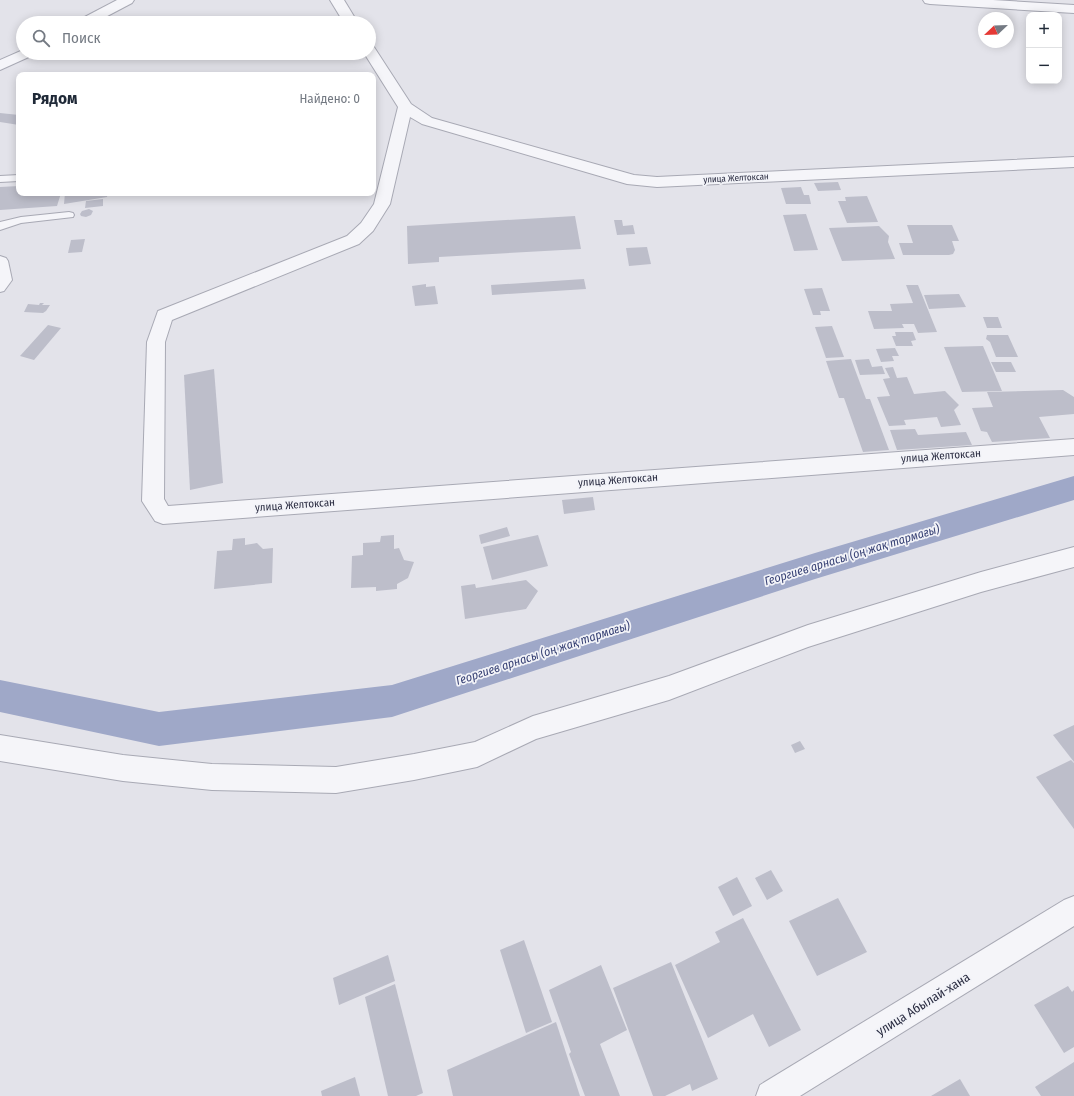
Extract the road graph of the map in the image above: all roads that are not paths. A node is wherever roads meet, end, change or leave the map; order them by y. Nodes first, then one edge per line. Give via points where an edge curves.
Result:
1 (128, 0) edge
2 (337, 0) edge
3 (930, 0) edge
4 (1074, 9) edge
5 (97, 16) edge
6 (347, 16) edge
7 (16, 58) edge
8 (375, 60) edge
9 (0, 66) edge
10 (405, 107) junction
11 (1074, 162) edge
12 (16, 178) edge
13 (0, 179) edge
14 (69, 215) dead end
15 (0, 226) edge
16 (0, 260) edge
17 (0, 288) edge
18 (1074, 448) edge
19 (1074, 557) edge
20 (0, 748) edge
21 (1074, 910) edge
22 (771, 1096) edge

1 - 5 street
2 - 6 street
3 - 4 street
7 - 9 street
8 - 10 street, улица Желтоксан
10 - 11 street, улица Желтоксан via 427,121 639,180 665,181
10 - 18 street, улица Желтоксан via 382,204 367,227 353,240 164,316 156,342 153,501 163,515
12 - 13 lane
14 - 15 lane via 21,220
16 - 17 lane via 6,280
19 - 20 street via 981,582 808,636 669,688 532,728 477,754 414,767 336,780 212,777 123,768
21 - 22 street, улица Абылай-хана

